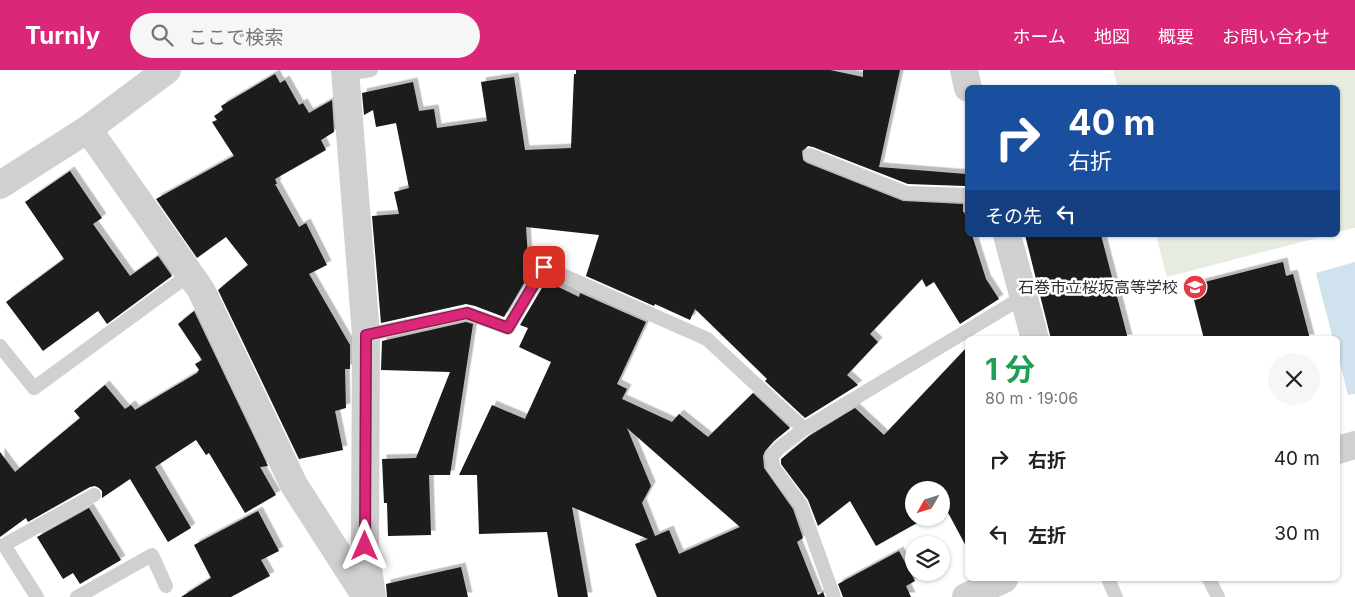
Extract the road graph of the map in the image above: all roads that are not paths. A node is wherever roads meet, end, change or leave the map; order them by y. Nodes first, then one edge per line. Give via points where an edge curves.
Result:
1 (964, 70) edge
2 (354, 71) edge
3 (154, 74) edge
4 (967, 85) edge
5 (88, 129) junction
6 (810, 155) dead end
7 (0, 185) edge
8 (965, 195) edge
9 (1008, 237) edge
10 (190, 274) junction
11 (1023, 297) junction
12 (366, 335) junction
13 (1034, 336) edge
14 (0, 346) edge
15 (804, 429) junction
16 (1355, 445) edge
17 (1340, 449) edge
18 (94, 495) dead end
19 (1000, 581) edge
20 (1109, 581) edge
21 (1210, 581) edge
22 (166, 586) dead end
23 (37, 597) edge
24 (77, 597) edge
25 (366, 597) edge
26 (372, 597) edge
27 (834, 597) edge
28 (966, 597) edge
29 (1116, 597) edge
30 (1218, 597) edge

1 - 4 street
2 - 12 street
3 - 5 street
5 - 7 street
5 - 10 street
6 - 8 lane via 906,193
9 - 11 street
10 - 14 lane via 34,388
10 - 25 street via 201,290 294,485
11 - 13 street
11 - 15 lane
12 - 15 lane via 467,313 508,328 544,267 707,338
12 - 26 street via 365,546
15 - 27 lane via 772,456 773,467 801,505
16 - 17 street
18 - 23 lane via 4,546
19 - 28 street
20 - 29 lane
21 - 30 lane
22 - 24 lane via 152,556

